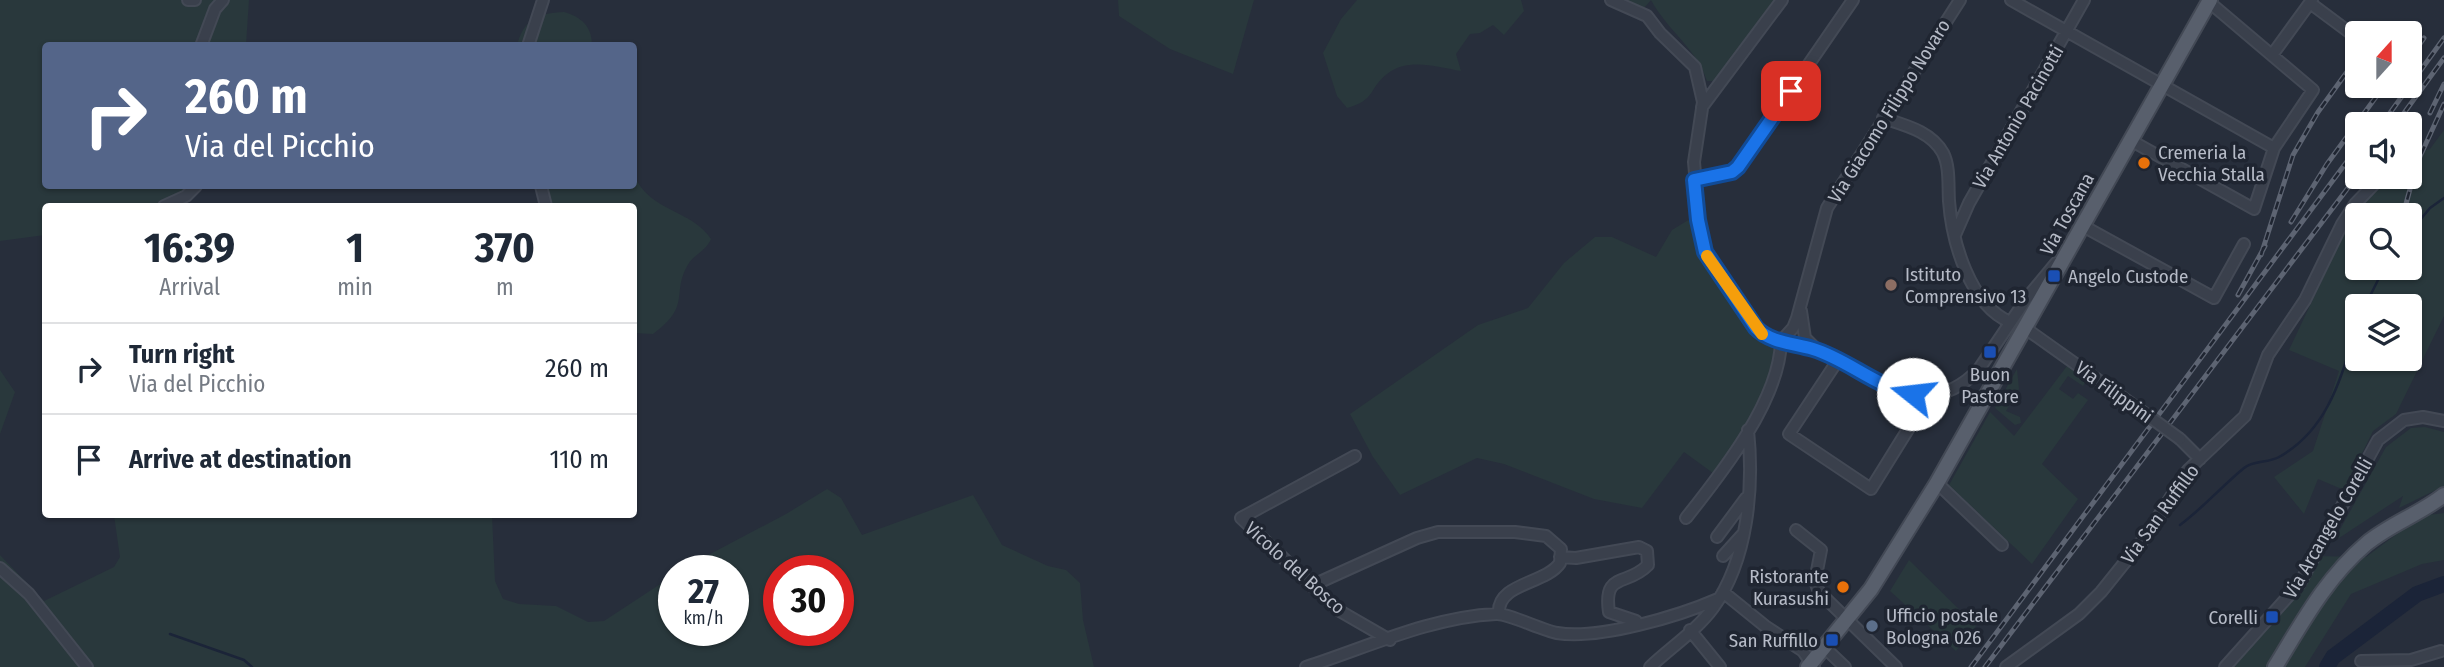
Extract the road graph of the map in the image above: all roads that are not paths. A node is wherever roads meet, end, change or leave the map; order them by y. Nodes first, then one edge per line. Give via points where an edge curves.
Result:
1 (188, 0) edge
2 (195, 0) edge
3 (223, 0) edge
4 (543, 0) edge
5 (1611, 0) edge
6 (1782, 0) edge
7 (1853, 0) edge
8 (1960, 0) edge
9 (2011, 0) edge
10 (2084, 0) edge
11 (2209, 1) edge
12 (2311, 1) edge
13 (2345, 29) edge
14 (2068, 30) junction
15 (203, 42) edge
16 (529, 42) edge
17 (2272, 55) junction
18 (2163, 84) junction
19 (1702, 107) junction
20 (1883, 118) junction
21 (2130, 140) junction
22 (2274, 148) junction
23 (1694, 180) junction
24 (193, 189) edge
25 (2370, 189) edge
26 (171, 203) edge
27 (2082, 226) junction
28 (1955, 235) junction
29 (2244, 244) dead end
30 (2034, 299) junction
31 (1801, 305) junction
32 (2010, 322) junction
33 (2025, 328) junction
34 (1781, 341) junction
35 (1817, 350) junction
36 (1838, 360) junction
37 (1930, 394) junction
38 (2444, 421) edge
39 (1748, 430) junction
40 (1355, 456) dead end
41 (2200, 459) junction
42 (1937, 483) junction
43 (1747, 496) junction
44 (2441, 499) edge
45 (1686, 518) dead end
46 (1796, 530) dead end
47 (1744, 533) junction
48 (1717, 537) dead end
49 (2002, 545) dead end
50 (1723, 556) dead end
51 (1560, 557) junction
52 (0, 568) edge
53 (1311, 586) junction
54 (1720, 595) junction
55 (1499, 613) junction
56 (1847, 622) junction
57 (1637, 624) junction
58 (1690, 630) junction
59 (1390, 640) junction
60 (1825, 648) junction
61 (2443, 651) edge
62 (1660, 657) junction
63 (2361, 661) dead end
64 (1811, 665) edge
65 (87, 667) edge
66 (1306, 667) edge
67 (1650, 667) edge
68 (1668, 667) edge
69 (1720, 667) edge
70 (1845, 667) edge
71 (1896, 667) edge
72 (2006, 667) edge
73 (2225, 667) edge
74 (2275, 667) edge
75 (2422, 667) edge

1 - 2 street
3 - 15 street
4 - 16 street
5 - 19 street via 1647,16 1695,67
6 - 19 street
7 - 23 street via 1738,167
8 - 20 street, Via Giacomo Filippo Novaro
9 - 14 street
10 - 14 street, Via Antonio Pacinotti
11 - 17 street
11 - 18 main road, Via Toscana
12 - 13 street
12 - 17 street
14 - 18 street
14 - 28 street, Via Antonio Pacinotti
17 - 22 street via 2313,90
18 - 21 main road, Via Toscana
18 - 22 street
19 - 23 street
20 - 28 street via 1925,135 1942,153
20 - 31 street, Via Giacomo Filippo Novaro via 1827,208
21 - 22 street via 2254,209
21 - 27 main road, Via Toscana
23 - 34 street via 1705,252 1756,328
24 - 26 street
25 - 41 street, Via San Ruffillo via 2342,224 2305,300 2268,355 2245,415
27 - 29 street via 2214,298
27 - 30 main road, Via Toscana
28 - 32 street via 1986,307
30 - 32 street
30 - 33 main road, Via Toscana
31 - 34 street, Via Giacomo Filippo Novaro via 1793,328
31 - 35 street, Via Giacomo Filippo Novaro via 1802,329
32 - 37 street via 1969,379
33 - 41 street, Via Filippini, bridge via 2180,439
33 - 42 main road, Via Toscana
34 - 35 street
34 - 39 street via 1776,374
35 - 36 street
36 - 37 street via 1887,387
36 - 37 street via 1789,434 1871,489
38 - 73 street, Via Arcangelo Corelli via 2404,420 2378,440 2300,583
39 - 43 street
39 - 45 street via 1730,463
40 - 53 street, Vicolo del Bosco via 1241,518
41 - 72 street, Via San Ruffillo via 2101,592 2079,614
42 - 49 street
42 - 56 main road, Via Toscana
43 - 47 street
43 - 48 street
44 - 74 main road via 2396,522 2341,569 2316,599
46 - 56 street via 1819,547 1822,557 1815,585
47 - 50 street
47 - 54 street
51 - 53 street via 1561,549 1546,536 1446,531 1417,538
51 - 55 street via 1546,576 1504,596
51 - 57 street via 1639,547 1647,551 1648,565 1643,570 1607,590 1609,612
52 - 65 street via 29,594
53 - 59 street, Vicolo del Bosco via 1338,610
54 - 57 street via 1671,618
54 - 58 street
54 - 64 street via 1803,651
55 - 57 street via 1558,633 1583,634
55 - 59 street via 1434,622
56 - 60 main road, Via Toscana
56 - 71 street
58 - 62 street
58 - 69 street
59 - 66 street
60 - 64 main road, Via Toscana
60 - 70 street
61 - 63 street via 2411,660
61 - 75 street
62 - 67 street
62 - 68 street

